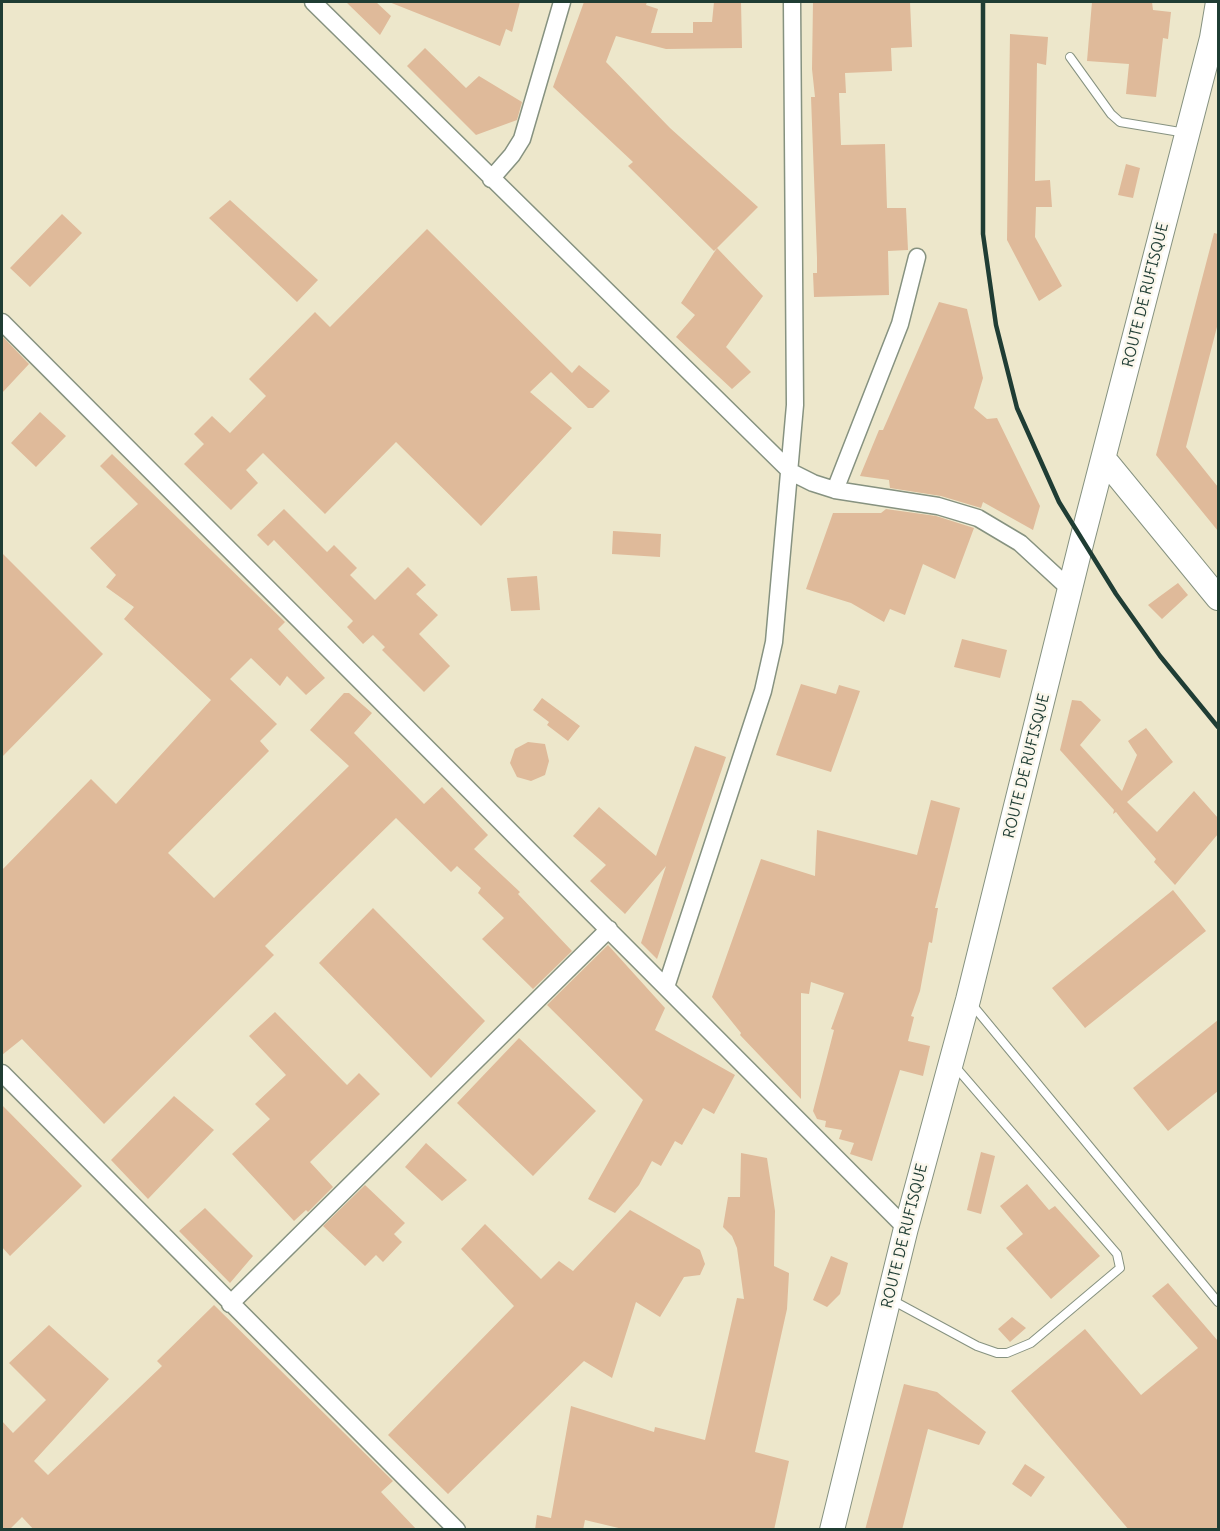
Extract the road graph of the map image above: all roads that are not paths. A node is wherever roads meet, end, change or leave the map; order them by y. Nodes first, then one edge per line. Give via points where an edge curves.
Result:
1 (313, 2) edge
2 (562, 2) edge
3 (792, 2) edge
4 (1218, 2) edge
5 (1070, 57) dead end
6 (1187, 133) junction
7 (491, 179) junction
8 (917, 257) dead end
9 (2, 322) edge
10 (1104, 459) junction
11 (791, 472) junction
12 (835, 490) junction
13 (1071, 590) junction
14 (1218, 598) edge
15 (609, 928) junction
16 (666, 987) junction
17 (968, 1000) junction
18 (951, 1062) junction
19 (2, 1073) edge
20 (906, 1228) junction
21 (889, 1298) junction
22 (1218, 1302) edge
23 (230, 1304) junction
24 (457, 1530) edge
25 (831, 1530) edge

1 - 7 street
2 - 7 street via 522,139
3 - 11 street via 795,405
4 - 6 main road, ROUTE DE RUFISQUE
5 - 6 lane via 1120,122
6 - 10 main road, ROUTE DE RUFISQUE
7 - 11 street
8 - 12 street via 900,324
9 - 15 street
10 - 13 main road, ROUTE DE RUFISQUE
10 - 14 main road
11 - 12 street
11 - 16 street via 774,642 763,690
12 - 13 street via 938,506 978,518 1020,543
13 - 17 main road, ROUTE DE RUFISQUE
15 - 16 street
15 - 23 street
16 - 20 street
17 - 18 main road, ROUTE DE RUFISQUE
17 - 22 lane
18 - 20 main road, ROUTE DE RUFISQUE
18 - 21 lane via 1117,1254 1120,1268 1031,1344 1007,1353 977,1346
19 - 23 street
20 - 21 main road, ROUTE DE RUFISQUE
21 - 25 main road, ROUTE DE RUFISQUE
23 - 24 street

